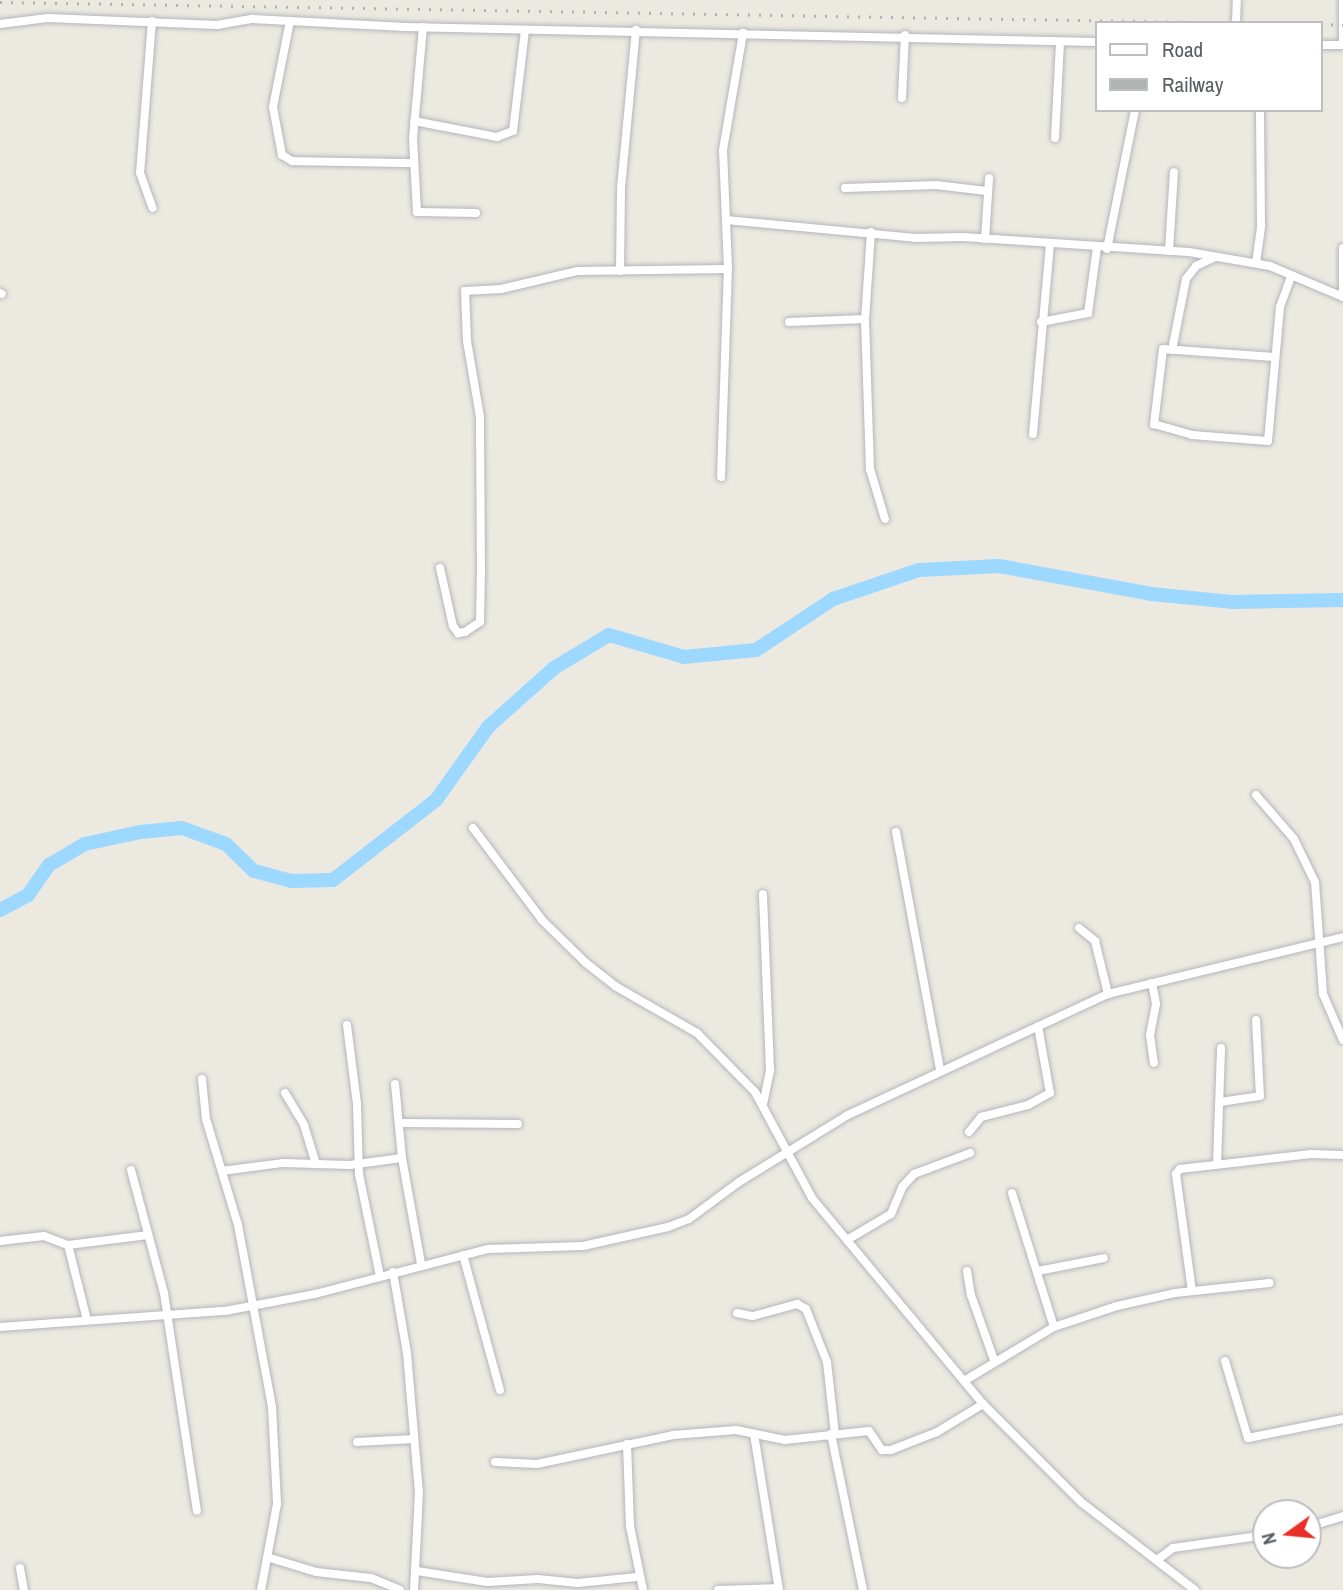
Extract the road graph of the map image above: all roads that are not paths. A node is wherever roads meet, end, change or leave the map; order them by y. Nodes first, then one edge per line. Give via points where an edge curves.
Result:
1 (1237, 0) edge
2 (1343, 0) edge
3 (289, 21) junction
4 (1236, 21) edge
5 (152, 22) junction
6 (0, 24) edge
7 (423, 27) junction
8 (525, 30) junction
9 (636, 30) junction
10 (743, 33) junction
11 (905, 36) junction
12 (1094, 42) edge
13 (1060, 43) junction
14 (1322, 45) edge
15 (1343, 45) edge
16 (902, 98) dead end
17 (1135, 112) edge
18 (1260, 112) edge
19 (414, 121) junction
20 (1055, 138) dead end
21 (412, 163) junction
22 (1174, 172) dead end
23 (989, 178) dead end
24 (845, 188) dead end
25 (987, 191) junction
26 (153, 208) dead end
27 (476, 214) dead end
28 (726, 220) junction
29 (871, 232) junction
30 (985, 239) junction
31 (1049, 244) junction
32 (1097, 247) junction
33 (1343, 248) edge
34 (1107, 249) junction
35 (1169, 251) junction
36 (1213, 258) junction
37 (1256, 263) junction
38 (728, 270) junction
39 (620, 271) junction
40 (1291, 276) junction
41 (1343, 297) edge
42 (865, 319) junction
43 (789, 322) dead end
44 (1041, 322) junction
45 (1172, 350) junction
46 (1274, 356) junction
47 (1033, 434) dead end
48 (721, 477) dead end
49 (885, 519) dead end
50 (440, 568) dead end
51 (1256, 795) dead end
52 (473, 828) dead end
53 (896, 832) dead end
54 (763, 894) dead end
55 (1079, 929) dead end
56 (1343, 937) edge
57 (1321, 942) junction
58 (1152, 983) junction
59 (1108, 994) junction
60 (1255, 1020) dead end
61 (348, 1026) dead end
62 (1038, 1026) junction
63 (1343, 1040) edge
64 (1221, 1048) dead end
65 (1154, 1063) dead end
66 (940, 1070) junction
67 (202, 1079) dead end
68 (395, 1084) dead end
69 (285, 1093) dead end
70 (1220, 1102) junction
71 (763, 1104) junction
72 (401, 1122) junction
73 (518, 1124) dead end
74 (969, 1132) dead end
75 (787, 1153) junction
76 (970, 1153) dead end
77 (1343, 1155) edge
78 (402, 1158) junction
79 (316, 1164) junction
80 (1217, 1164) junction
81 (358, 1165) junction
82 (131, 1170) dead end
83 (222, 1171) junction
84 (1012, 1193) dead end
85 (148, 1235) junction
86 (847, 1240) junction
87 (0, 1241) edge
88 (68, 1245) junction
89 (463, 1255) junction
90 (1104, 1258) dead end
91 (421, 1264) junction
92 (967, 1271) dead end
93 (1038, 1271) junction
94 (393, 1272) junction
95 (380, 1276) junction
96 (1269, 1283) dead end
97 (1192, 1291) junction
98 (254, 1306) junction
99 (737, 1313) dead end
100 (166, 1317) junction
101 (87, 1320) junction
102 (0, 1326) edge
103 (1054, 1327) junction
104 (995, 1360) junction
105 (1225, 1361) dead end
106 (964, 1381) junction
107 (500, 1390) dead end
108 (983, 1404) junction
109 (1343, 1419) edge
110 (754, 1434) junction
111 (833, 1434) junction
112 (414, 1439) junction
113 (357, 1442) dead end
114 (628, 1444) junction
115 (495, 1462) dead end
116 (197, 1511) dead end
117 (1343, 1516) edge
118 (1322, 1523) edge
119 (1252, 1537) edge
120 (268, 1557) junction
121 (1157, 1560) junction
122 (20, 1568) dead end
123 (417, 1571) junction
124 (637, 1577) junction
125 (778, 1589) edge
126 (24, 1590) edge
127 (261, 1590) edge
128 (400, 1590) edge
129 (414, 1590) edge
130 (643, 1590) edge
131 (718, 1590) edge
132 (863, 1590) edge
133 (1195, 1590) edge

1 - 4 street
2 - 15 street
3 - 5 street
3 - 7 street
3 - 21 street via 273,107 282,155 292,160
5 - 6 street via 48,18
5 - 26 street via 140,173
7 - 8 street
7 - 19 street
8 - 9 street
8 - 19 street via 513,131 497,136
9 - 10 street
9 - 39 street via 621,188
10 - 11 street
10 - 28 street via 723,150
11 - 13 street
11 - 16 street
12 - 13 street
13 - 20 street
14 - 15 street
17 - 34 street
18 - 37 street via 1261,226
19 - 21 street
21 - 27 street via 417,212
22 - 35 street
23 - 25 street
24 - 25 street via 936,185
25 - 30 street
28 - 29 street
28 - 38 street
29 - 30 street
29 - 42 street
30 - 31 street
31 - 32 street
31 - 44 street
32 - 34 street
32 - 44 street via 1088,313
33 - 41 street
34 - 35 street
35 - 36 street
36 - 37 street
36 - 45 street via 1196,266 1185,279
37 - 40 street
38 - 39 street
38 - 48 street
39 - 50 street via 578,271 500,289 465,291 480,417 481,571 480,622 465,632 458,633 453,626
40 - 41 street
40 - 46 street via 1280,307
42 - 43 street
42 - 49 street via 870,468
44 - 47 street
45 - 46 street
45 - 46 street via 1163,349 1154,424 1192,435 1268,441
51 - 57 street via 1308,861 1315,882
52 - 71 street via 542,920 586,963 615,986 697,1033
53 - 66 street
54 - 71 street via 770,1070
55 - 59 street via 1095,941
56 - 57 street
57 - 58 street
57 - 63 street via 1323,994
58 - 59 street
58 - 65 street
59 - 62 street
60 - 70 street via 1260,1096
61 - 81 street
62 - 66 street
62 - 74 street via 1051,1093 1028,1105 981,1116
64 - 70 street
66 - 75 street via 848,1115
67 - 83 street via 206,1119
68 - 72 street
69 - 79 street via 304,1125
70 - 80 street
71 - 75 street
72 - 73 street
72 - 78 street
75 - 86 street via 812,1198
75 - 89 street via 689,1219 668,1227 583,1246 505,1248
76 - 86 street via 914,1174 903,1186 891,1214
77 - 80 street
78 - 81 street
78 - 91 street
79 - 81 street
79 - 83 street
80 - 97 street via 1187,1166 1177,1174
81 - 95 street
82 - 85 street
83 - 98 street
84 - 93 street
85 - 88 street
85 - 100 street
86 - 106 street
87 - 88 street via 44,1236
88 - 101 street
89 - 91 street
89 - 107 street
90 - 93 street
91 - 94 street
92 - 104 street
93 - 103 street
94 - 95 street
94 - 112 street via 407,1353
95 - 98 street
96 - 97 street
97 - 103 street via 1117,1306
98 - 100 street
98 - 120 street via 278,1466
99 - 111 street via 753,1315 797,1304 806,1309 827,1362
100 - 101 street
100 - 116 street
101 - 102 street
103 - 104 street
104 - 106 street
105 - 109 street via 1248,1438
106 - 108 street
108 - 111 street via 937,1432 891,1450 882,1450 869,1432
108 - 121 street via 1081,1502
110 - 111 street via 785,1440
110 - 114 street via 737,1430 673,1434
110 - 125 street
111 - 132 street
112 - 113 street
112 - 123 street via 419,1492
114 - 115 street via 537,1464
114 - 124 street
117 - 118 street
119 - 121 street via 1173,1548
120 - 127 street
120 - 128 street via 316,1572 371,1578
121 - 133 street
122 - 126 street
123 - 124 street via 487,1582 538,1579 578,1583
123 - 129 street
124 - 130 street
125 - 131 street

